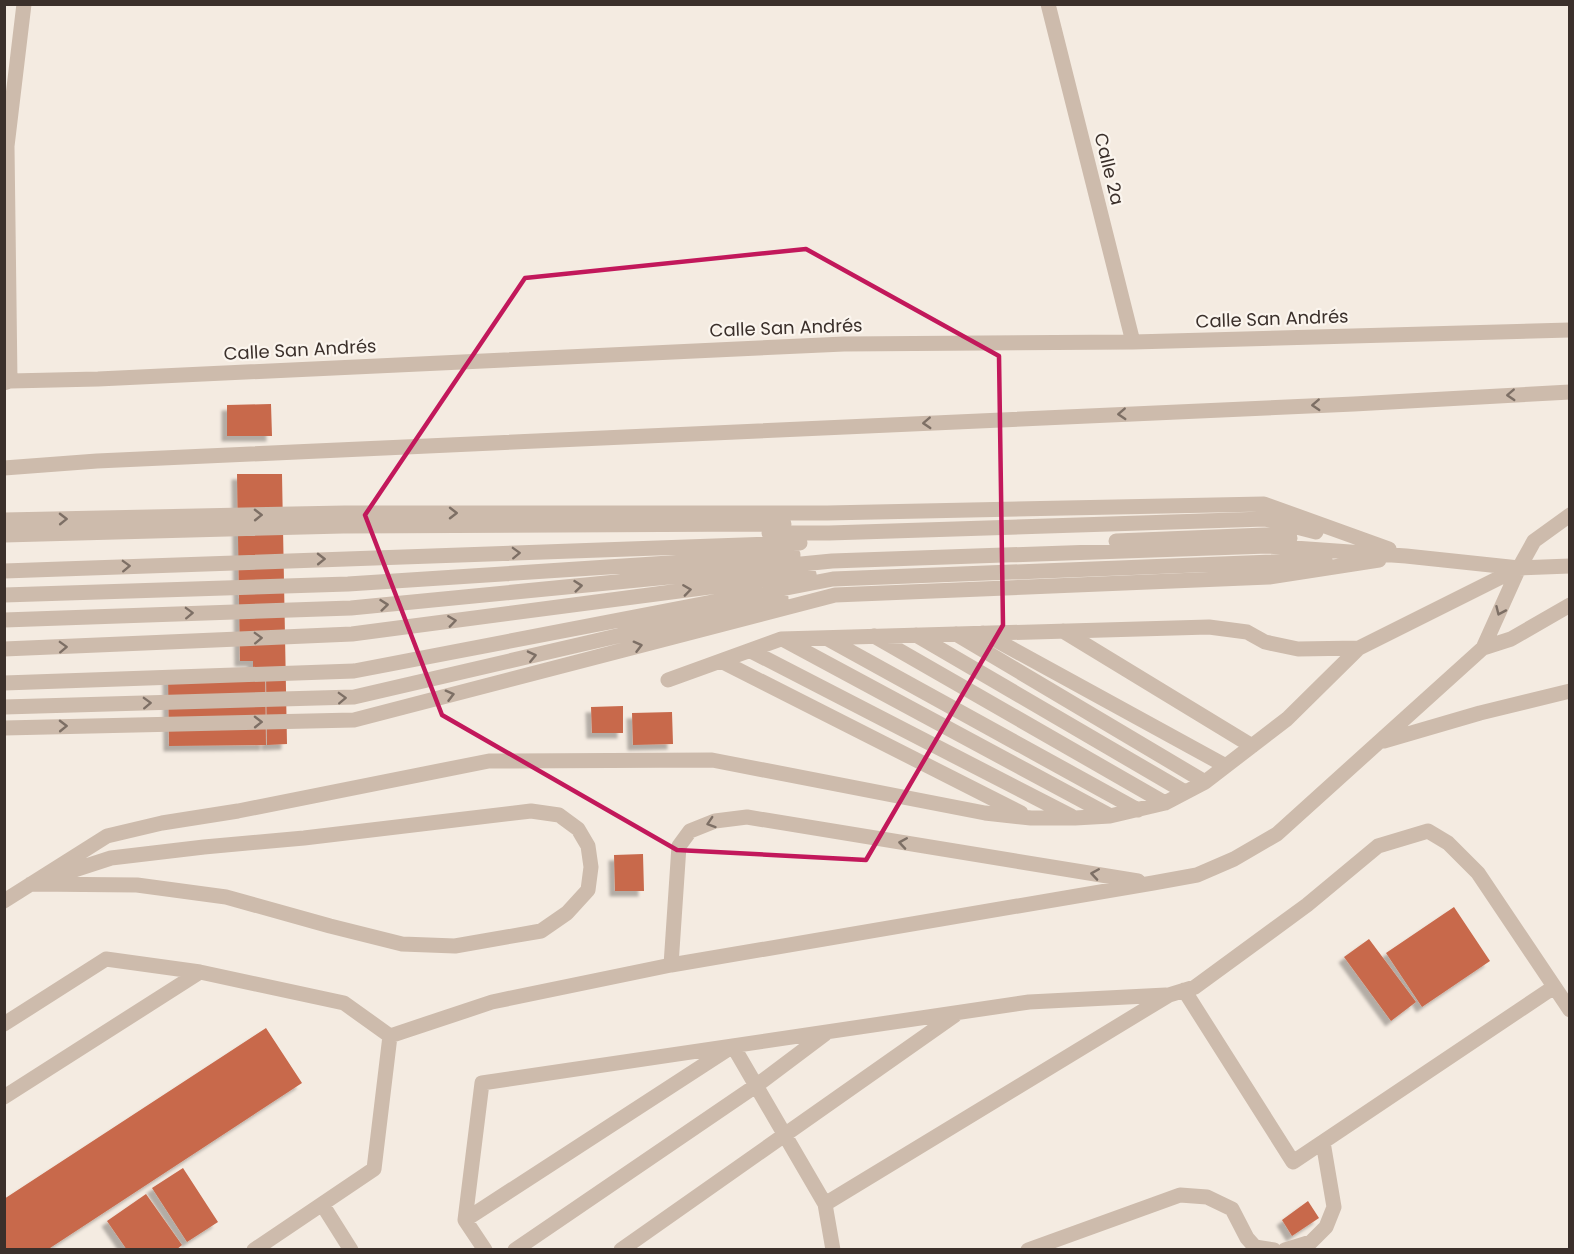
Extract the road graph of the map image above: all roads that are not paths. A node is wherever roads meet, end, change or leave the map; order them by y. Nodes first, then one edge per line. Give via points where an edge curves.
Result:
1 (24, 4) edge
2 (1048, 4) edge
3 (1569, 330) edge
4 (1133, 342) junction
5 (7, 382) edge
6 (1569, 392) edge
7 (4, 468) edge
8 (1569, 515) edge
9 (4, 520) edge
10 (4, 535) edge
11 (4, 544) edge
12 (1406, 556) junction
13 (1569, 566) edge
14 (1519, 568) junction
15 (4, 570) edge
16 (4, 595) edge
17 (1569, 605) edge
18 (4, 620) edge
19 (1063, 631) junction
20 (983, 633) junction
21 (956, 634) junction
22 (916, 635) junction
23 (874, 636) junction
24 (826, 638) junction
25 (781, 639) junction
26 (1359, 648) junction
27 (1483, 648) junction
28 (4, 649) edge
29 (752, 651) junction
30 (721, 661) junction
31 (668, 680) dead end
32 (4, 683) edge
33 (1569, 691) edge
34 (4, 707) edge
35 (4, 728) edge
36 (1381, 742) junction
37 (1252, 746) junction
38 (1226, 766) junction
39 (1205, 782) junction
40 (1185, 792) junction
41 (1165, 803) junction
42 (1138, 810) junction
43 (1110, 816) junction
44 (1031, 818) junction
45 (1075, 818) junction
46 (1153, 883) junction
47 (31, 884) junction
48 (4, 901) edge
49 (671, 965) junction
50 (200, 972) junction
51 (1554, 987) junction
52 (1176, 992) junction
53 (1569, 1010) edge
54 (959, 1013) junction
55 (4, 1024) edge
56 (828, 1032) junction
57 (390, 1036) junction
58 (733, 1046) junction
59 (757, 1085) junction
60 (4, 1096) edge
61 (785, 1134) junction
62 (1323, 1142) junction
63 (322, 1204) junction
64 (825, 1204) junction
65 (465, 1220) junction
66 (254, 1250) edge
67 (351, 1250) edge
68 (485, 1250) edge
69 (515, 1250) edge
70 (621, 1250) edge
71 (833, 1250) edge
72 (1028, 1250) edge
73 (1274, 1250) edge
74 (1286, 1250) edge

1 - 5 street via 7,147
2 - 4 street, Calle 2a
3 - 4 street, Calle San Andrés
4 - 5 street, Calle San Andrés via 844,344
6 -> 7 street
8 - 14 street via 1534,541
9 -> 12 street via 345,513 827,513 1264,504
10 - 12 street via 343,526 828,524 1264,511
11 - 12 street via 346,536 829,533 1265,519
12 - 14 street
15 -> 12 street via 1265,527
12 - 16 street via 1265,535 831,552 348,584
18 -> 12 street via 351,609 832,561 1268,546
28 -> 12 street via 352,634 832,570 1268,553
12 - 32 street via 833,579 354,671
34 -> 12 street via 354,697 834,586 1269,569
35 -> 12 street via 354,720 835,595 1269,577
13 - 14 street
14 - 26 street
14 -> 27 street
17 - 27 street via 1511,639
19 - 20 street
19 - 26 street via 1209,627 1247,632 1265,642 1298,649
19 - 37 street
20 - 21 street
20 - 38 street
21 - 22 street
21 - 39 street
22 - 23 street
22 - 40 street
23 - 24 street
23 - 41 street
24 - 25 street
24 - 42 street
25 - 29 street
25 - 43 street
26 - 37 street via 1287,719
27 - 36 street
29 - 30 street
29 - 45 street
30 - 31 street
30 - 44 street
33 - 36 street
36 - 46 street via 1277,834 1197,875
37 - 38 street
38 - 39 street
39 - 40 street
40 - 41 street
41 - 42 street
42 - 43 street
43 - 45 street
44 - 45 street
44 - 47 street via 985,813 712,760 489,761 107,836
46 - 49 street
46 -> 49 street via 747,817 715,821 690,831 680,846
47 - 47 street via 138,885 226,897 402,944 455,946 541,932 567,913 588,890 591,867 588,846 578,829 558,815 531,811 111,858
47 - 48 street
49 - 57 street via 492,1002
50 - 55 street via 106,959
50 - 57 street via 344,1003
50 - 60 street
51 - 52 street via 1478,873 1448,843 1428,831 1378,846 1307,905 1196,987
51 - 53 street
51 - 62 street
52 - 54 street via 1029,1002
52 - 62 street via 1293,1162
52 - 64 street
54 - 56 street
54 - 61 street
56 - 58 street
56 - 59 street
57 - 63 street via 374,1169
58 - 59 street
58 - 65 street
58 - 65 street via 482,1083
59 - 61 street
59 - 69 street
61 - 64 street
61 - 70 street
62 - 74 street via 1334,1207 1326,1227 1311,1242
63 - 66 street
63 - 67 street
64 - 71 street
65 - 68 street
72 - 73 street via 1180,1194 1207,1197 1232,1209 1255,1247

